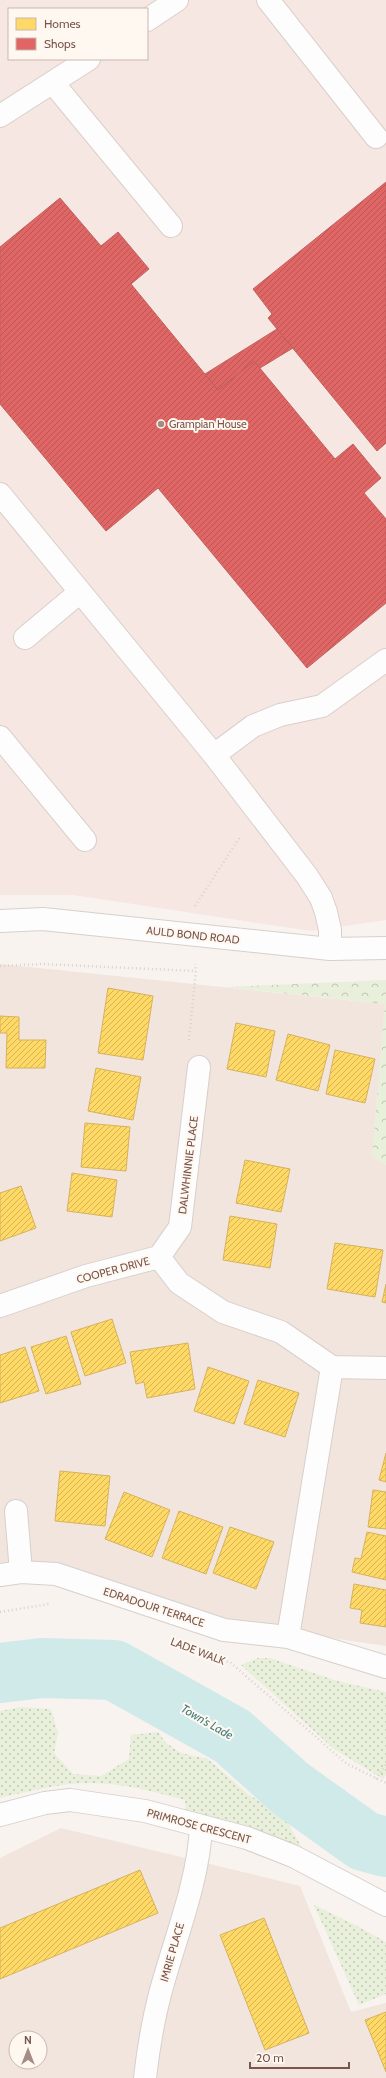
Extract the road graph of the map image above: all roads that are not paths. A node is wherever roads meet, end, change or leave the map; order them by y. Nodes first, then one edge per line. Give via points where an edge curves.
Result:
1 (177, 0) edge
2 (268, 0) edge
3 (148, 19) edge
4 (88, 60) edge
5 (53, 83) junction
6 (0, 116) edge
7 (376, 137) dead end
8 (171, 226) dead end
9 (0, 494) edge
10 (80, 592) junction
11 (25, 638) dead end
12 (386, 660) edge
13 (0, 736) edge
14 (214, 755) junction
15 (85, 840) dead end
16 (0, 921) edge
17 (386, 948) edge
18 (330, 949) junction
19 (199, 1067) road end
20 (158, 1257) junction
21 (0, 1306) edge
22 (332, 1367) junction
23 (386, 1368) edge
24 (16, 1511) dead end
25 (21, 1572) junction
26 (0, 1575) edge
27 (288, 1637) junction
28 (386, 1667) edge
29 (0, 1814) edge
30 (201, 1826) junction
31 (386, 1905) edge
32 (145, 2078) edge

1 - 3 street
2 - 7 street
4 - 5 street
5 - 6 street
5 - 8 street
9 - 10 street
10 - 11 street
10 - 14 street
12 - 14 street via 322,706 280,715 253,726
13 - 15 street
14 - 18 street via 321,898 330,930
16 - 18 street, AULD BOND ROAD via 43,919
17 - 18 street, AULD BOND ROAD
19 - 20 street, DALWHINNIE PLACE via 180,1227
20 - 21 street, COOPER DRIVE via 86,1276
20 - 22 street, COOPER DRIVE via 179,1282 223,1312 281,1332
22 - 23 street
22 - 27 street
24 - 25 street
25 - 26 street, EDRADOUR TERRACE
25 - 27 street, EDRADOUR TERRACE via 56,1574 224,1630
27 - 28 street, EDRADOUR TERRACE
29 - 30 street, PRIMROSE CRESCENT via 70,1800 145,1812
30 - 31 street, PRIMROSE CRESCENT via 247,1838 293,1856
30 - 32 street, IMRIE PLACE via 200,1844 183,1916 159,1995

